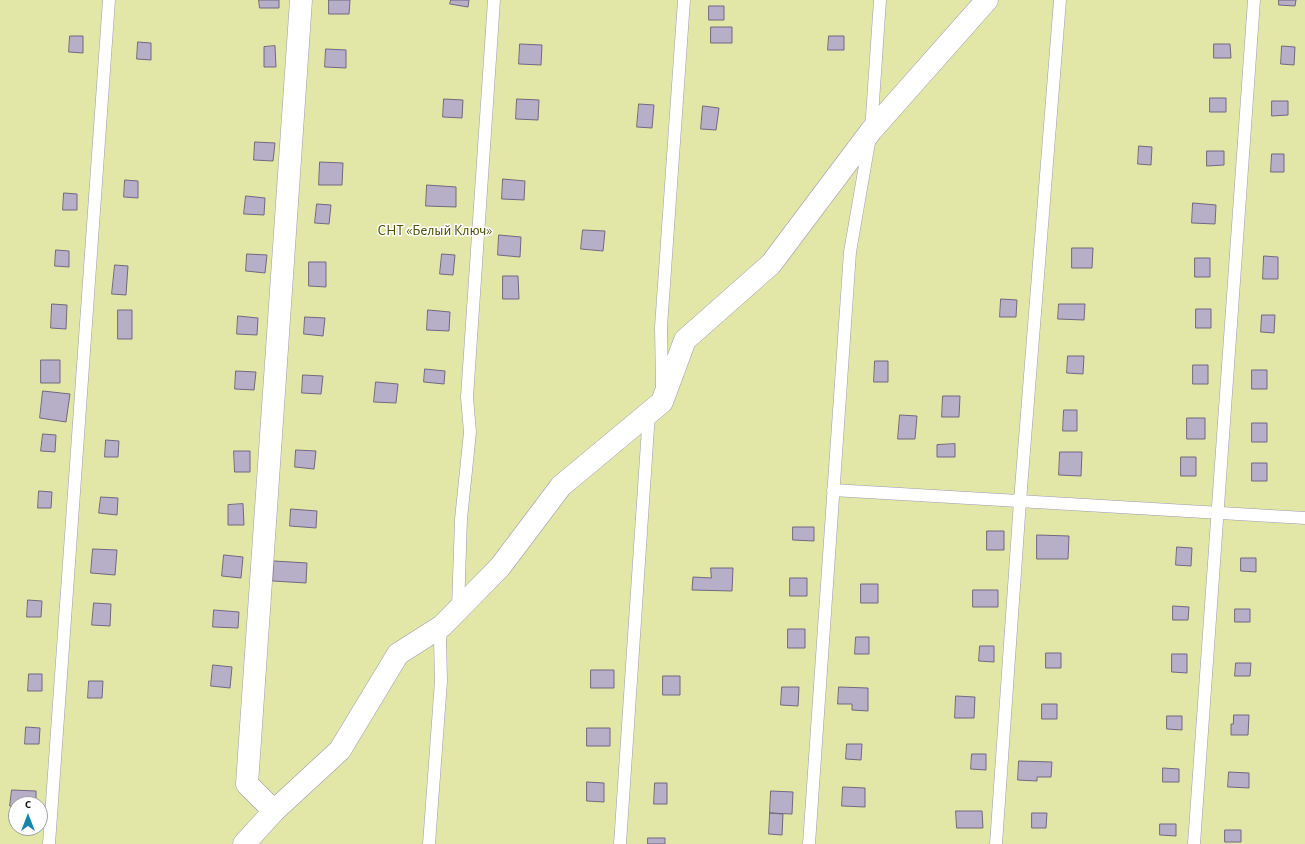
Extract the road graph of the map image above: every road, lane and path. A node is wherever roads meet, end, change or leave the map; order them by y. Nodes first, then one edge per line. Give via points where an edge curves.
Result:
1 (109, 0) edge
2 (301, 0) edge
3 (494, 0) edge
4 (684, 0) edge
5 (880, 0) edge
6 (987, 0) edge
7 (1060, 0) edge
8 (1254, 0) edge
9 (871, 131) junction
10 (655, 407) junction
11 (833, 490) junction
12 (1020, 501) junction
13 (1216, 513) junction
14 (1305, 518) edge
15 (458, 610) junction
16 (442, 626) junction
17 (274, 812) junction
18 (49, 844) edge
19 (244, 844) edge
20 (429, 844) edge
21 (620, 844) edge
22 (809, 844) edge
23 (996, 844) edge
24 (1194, 844) edge

1 - 18 lane
2 - 17 street via 247,784
3 - 15 lane via 467,397 470,432 460,519
4 - 10 lane
5 - 9 lane
6 - 9 street
7 - 12 lane
8 - 13 lane
9 - 10 street via 771,264 685,340
9 - 11 lane via 850,252
10 - 15 street via 561,486 500,567
10 - 21 lane
11 - 12 lane
11 - 22 lane
12 - 13 lane
12 - 23 lane
13 - 14 lane
13 - 24 lane
15 - 16 street
16 - 17 street via 398,654 340,750
16 - 20 lane
17 - 19 street

